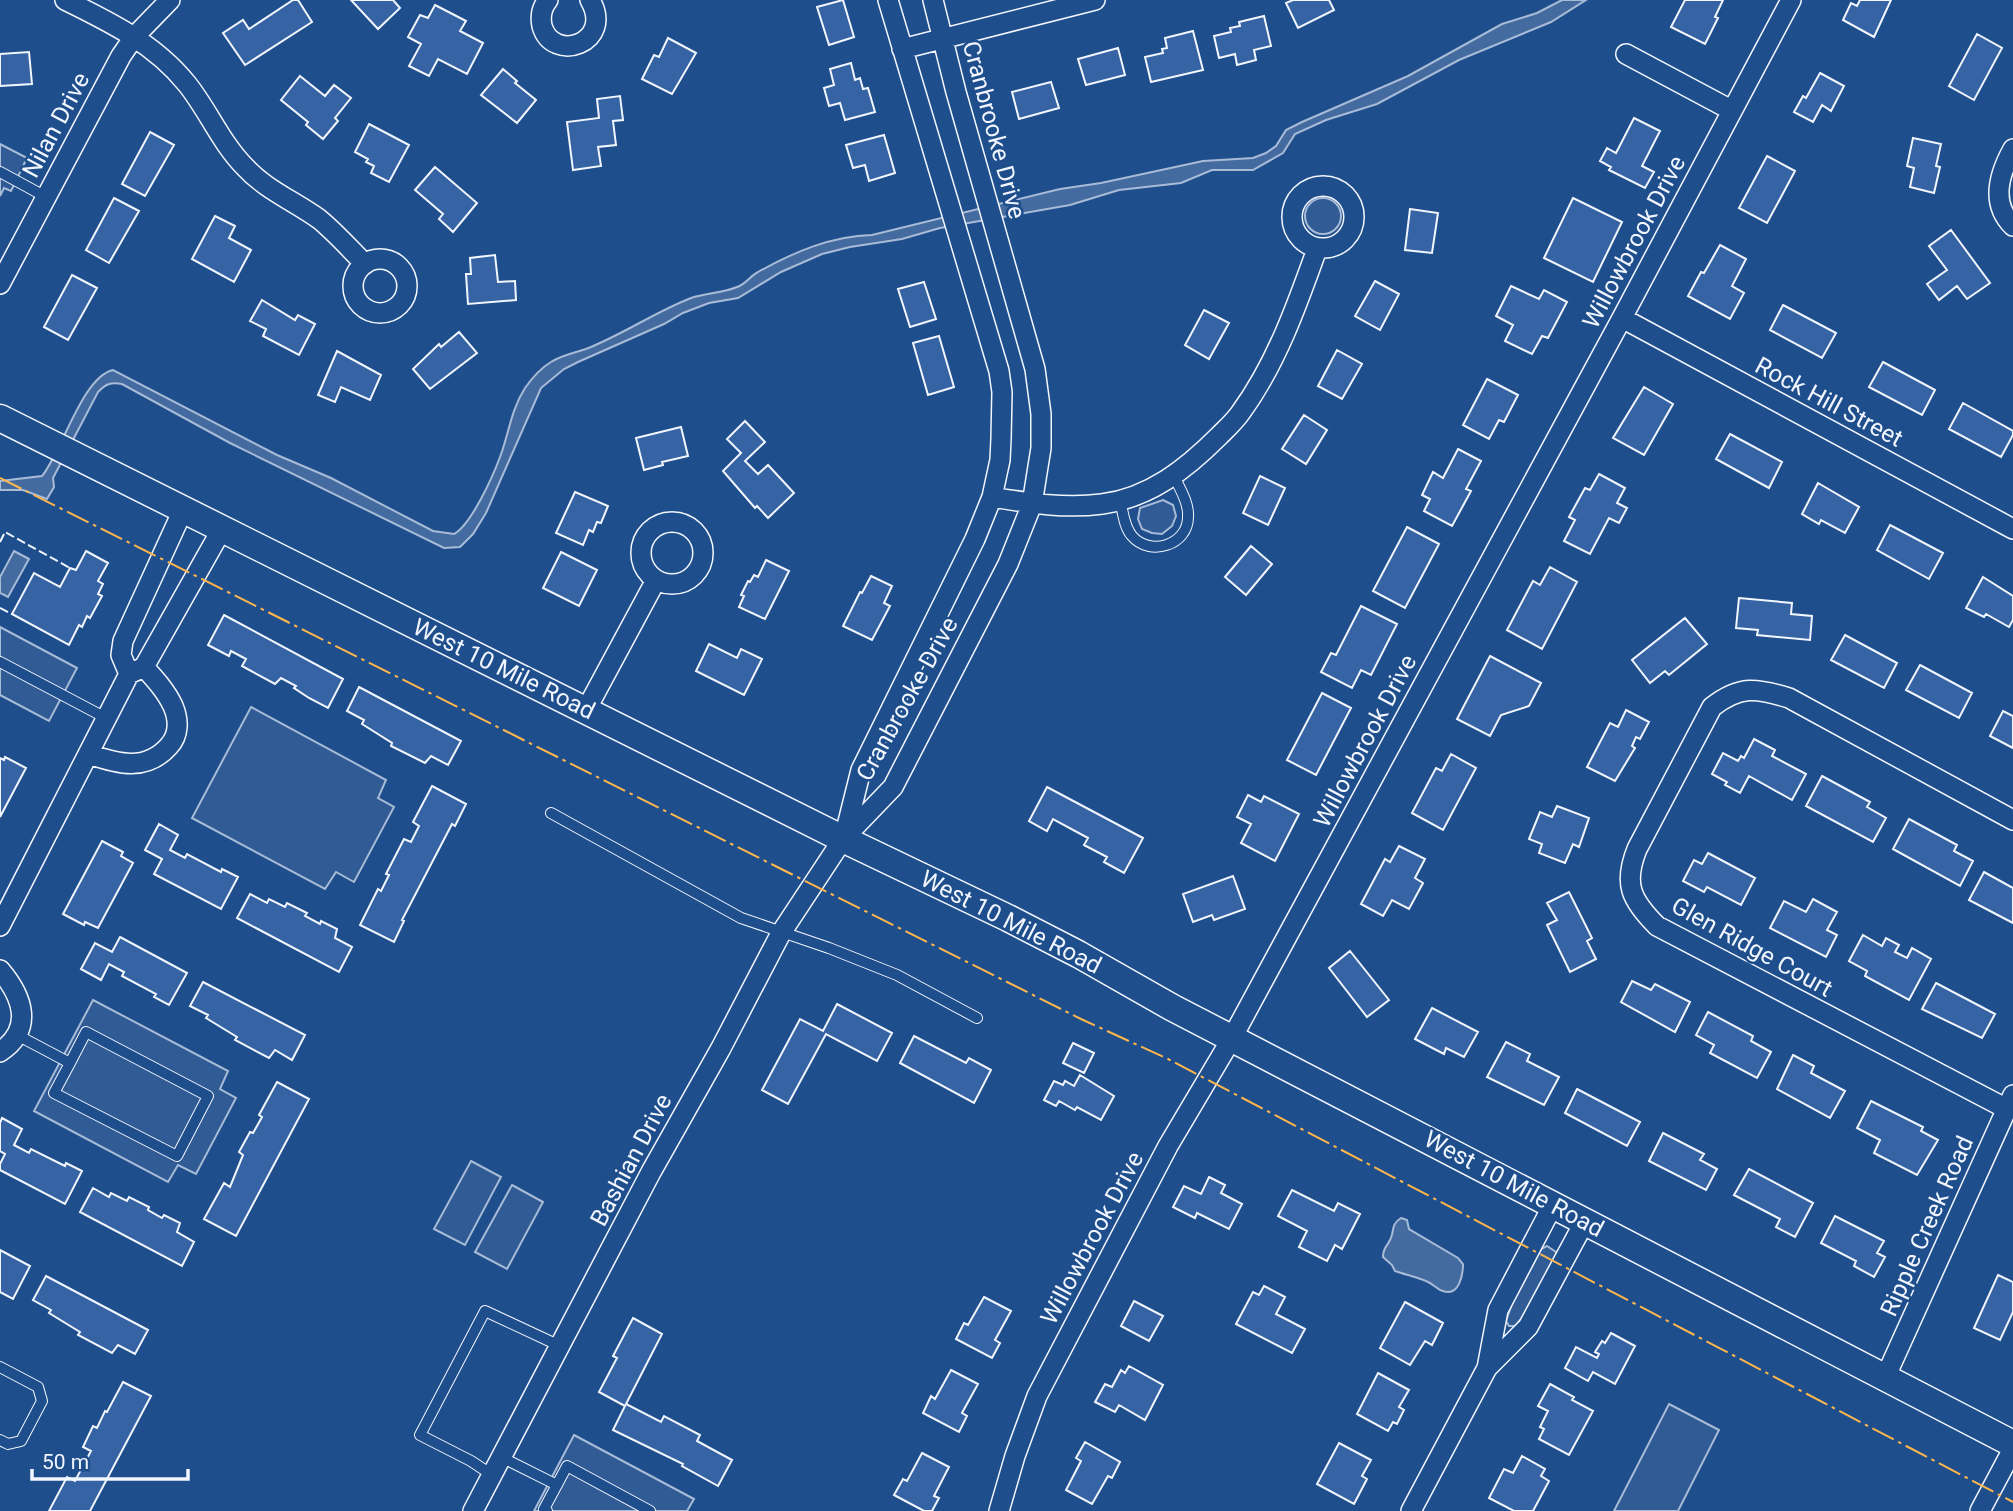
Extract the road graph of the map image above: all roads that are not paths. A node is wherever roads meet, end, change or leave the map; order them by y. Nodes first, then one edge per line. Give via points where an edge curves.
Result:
1 (65, 0) edge
2 (170, 0) edge
3 (590, 0) edge
4 (888, 0) edge
5 (933, 0) edge
6 (1095, 0) edge
7 (1791, 0) edge
8 (542, 2) edge
9 (134, 37) junction
10 (944, 38) junction
11 (902, 49) junction
12 (1626, 54) dead end
13 (1731, 110) junction
14 (2013, 149) edge
15 (0, 172) edge
16 (46, 197) junction
17 (2013, 226) edge
18 (1317, 249) dead end
19 (365, 264) dead end
20 (0, 284) edge
21 (1622, 317) junction
22 (0, 418) edge
23 (1174, 477) junction
24 (992, 497) junction
25 (1120, 500) junction
26 (1032, 504) junction
27 (183, 510) junction
28 (222, 529) junction
29 (2013, 529) edge
30 (656, 580) dead end
31 (0, 662) edge
32 (136, 671) junction
33 (586, 710) junction
34 (106, 718) junction
35 (89, 754) junction
36 (551, 813) dead end
37 (2013, 820) edge
38 (843, 839) junction
39 (0, 926) edge
40 (781, 933) junction
41 (0, 970) edge
42 (977, 1018) dead end
43 (17, 1035) junction
44 (1232, 1038) junction
45 (0, 1052) edge
46 (70, 1063) junction
47 (2010, 1102) edge
48 (1553, 1205) junction
49 (1585, 1221) junction
50 (560, 1346) junction
51 (0, 1367) edge
52 (1487, 1368) junction
53 (1885, 1378) junction
54 (0, 1440) edge
55 (2013, 1446) edge
56 (501, 1457) junction
57 (492, 1475) junction
58 (557, 1485) junction
59 (473, 1511) edge
60 (547, 1511) edge
61 (650, 1511) edge
62 (999, 1511) edge
63 (1411, 1511) edge
64 (1980, 1511) edge

1 - 9 street
2 - 9 street, Nilan Drive
3 - 8 street via 597,20 594,31 578,45 567,46 557,44 542,27
4 - 11 street, Cranbrooke Drive
5 - 10 street, Cranbrooke Drive
6 - 10 street
7 - 13 street, Willowbrook Drive
9 - 16 street, Nilan Drive
9 - 19 street via 163,58 187,84 224,142 258,180 319,219
10 - 11 street
10 - 26 street, Cranbrooke Drive via 1035,369 1041,448
11 - 24 street, Cranbrooke Drive via 996,358 1002,392 1000,460
12 - 13 street
13 - 21 street, Willowbrook Drive
14 - 17 street via 1998,184 1999,204
15 - 16 lane
16 - 20 street, Nilan Drive
18 - 23 street via 1269,365 1241,414
21 - 29 street, Rock Hill Street
21 - 44 street, Willowbrook Drive
22 - 27 main road, West 10 Mile Road
23 - 25 street
23 - 25 lane via 1189,515 1181,537 1172,543 1144,545 1132,536
24 - 26 street
24 - 38 street, Cranbrooke Drive via 861,770
25 - 26 street via 1062,507
26 - 38 street, Cranbrooke Drive via 1008,564 893,787
27 - 28 main road, West 10 Mile Road
27 - 32 street via 123,641 121,655
28 - 32 street
28 - 33 main road, West 10 Mile Road
30 - 33 street
31 - 34 lane
32 - 34 street
32 - 35 street via 164,690 174,708 178,724 174,740 159,758 140,763 114,762
33 - 38 main road, West 10 Mile Road
34 - 35 street
35 - 39 street
36 - 40 lane via 741,918
37 - 47 street, Glen Ridge Court via 1788,698 1751,689 1712,707 1630,865 1635,901 1657,926
38 - 40 street, Bashian Drive
38 - 44 main road, West 10 Mile Road via 1078,954
40 - 42 lane via 897,975
40 - 50 street, Bashian Drive
41 - 43 street via 18,995 22,1017
43 - 45 street
43 - 46 lane
44 - 48 main road, West 10 Mile Road
44 - 62 street, Willowbrook Drive via 1168,1146 1037,1396
46 - 46 lane via 54,1093 177,1156 208,1096 86,1032
47 - 53 street, Ripple Creek Road
48 - 49 main road, West 10 Mile Road
48 - 52 street via 1498,1310
49 - 52 street via 1528,1327
49 - 53 main road, West 10 Mile Road
50 - 56 street, Bashian Drive
50 - 57 lane via 485,1311 419,1434
51 - 54 lane via 38,1387 42,1401 21,1441 8,1444
52 - 63 street
53 - 55 main road, West 10 Mile Road
55 - 64 street
56 - 57 street, Bashian Drive
56 - 58 lane
57 - 59 street, Bashian Drive
58 - 60 lane via 544,1509
58 - 61 lane via 568,1466

